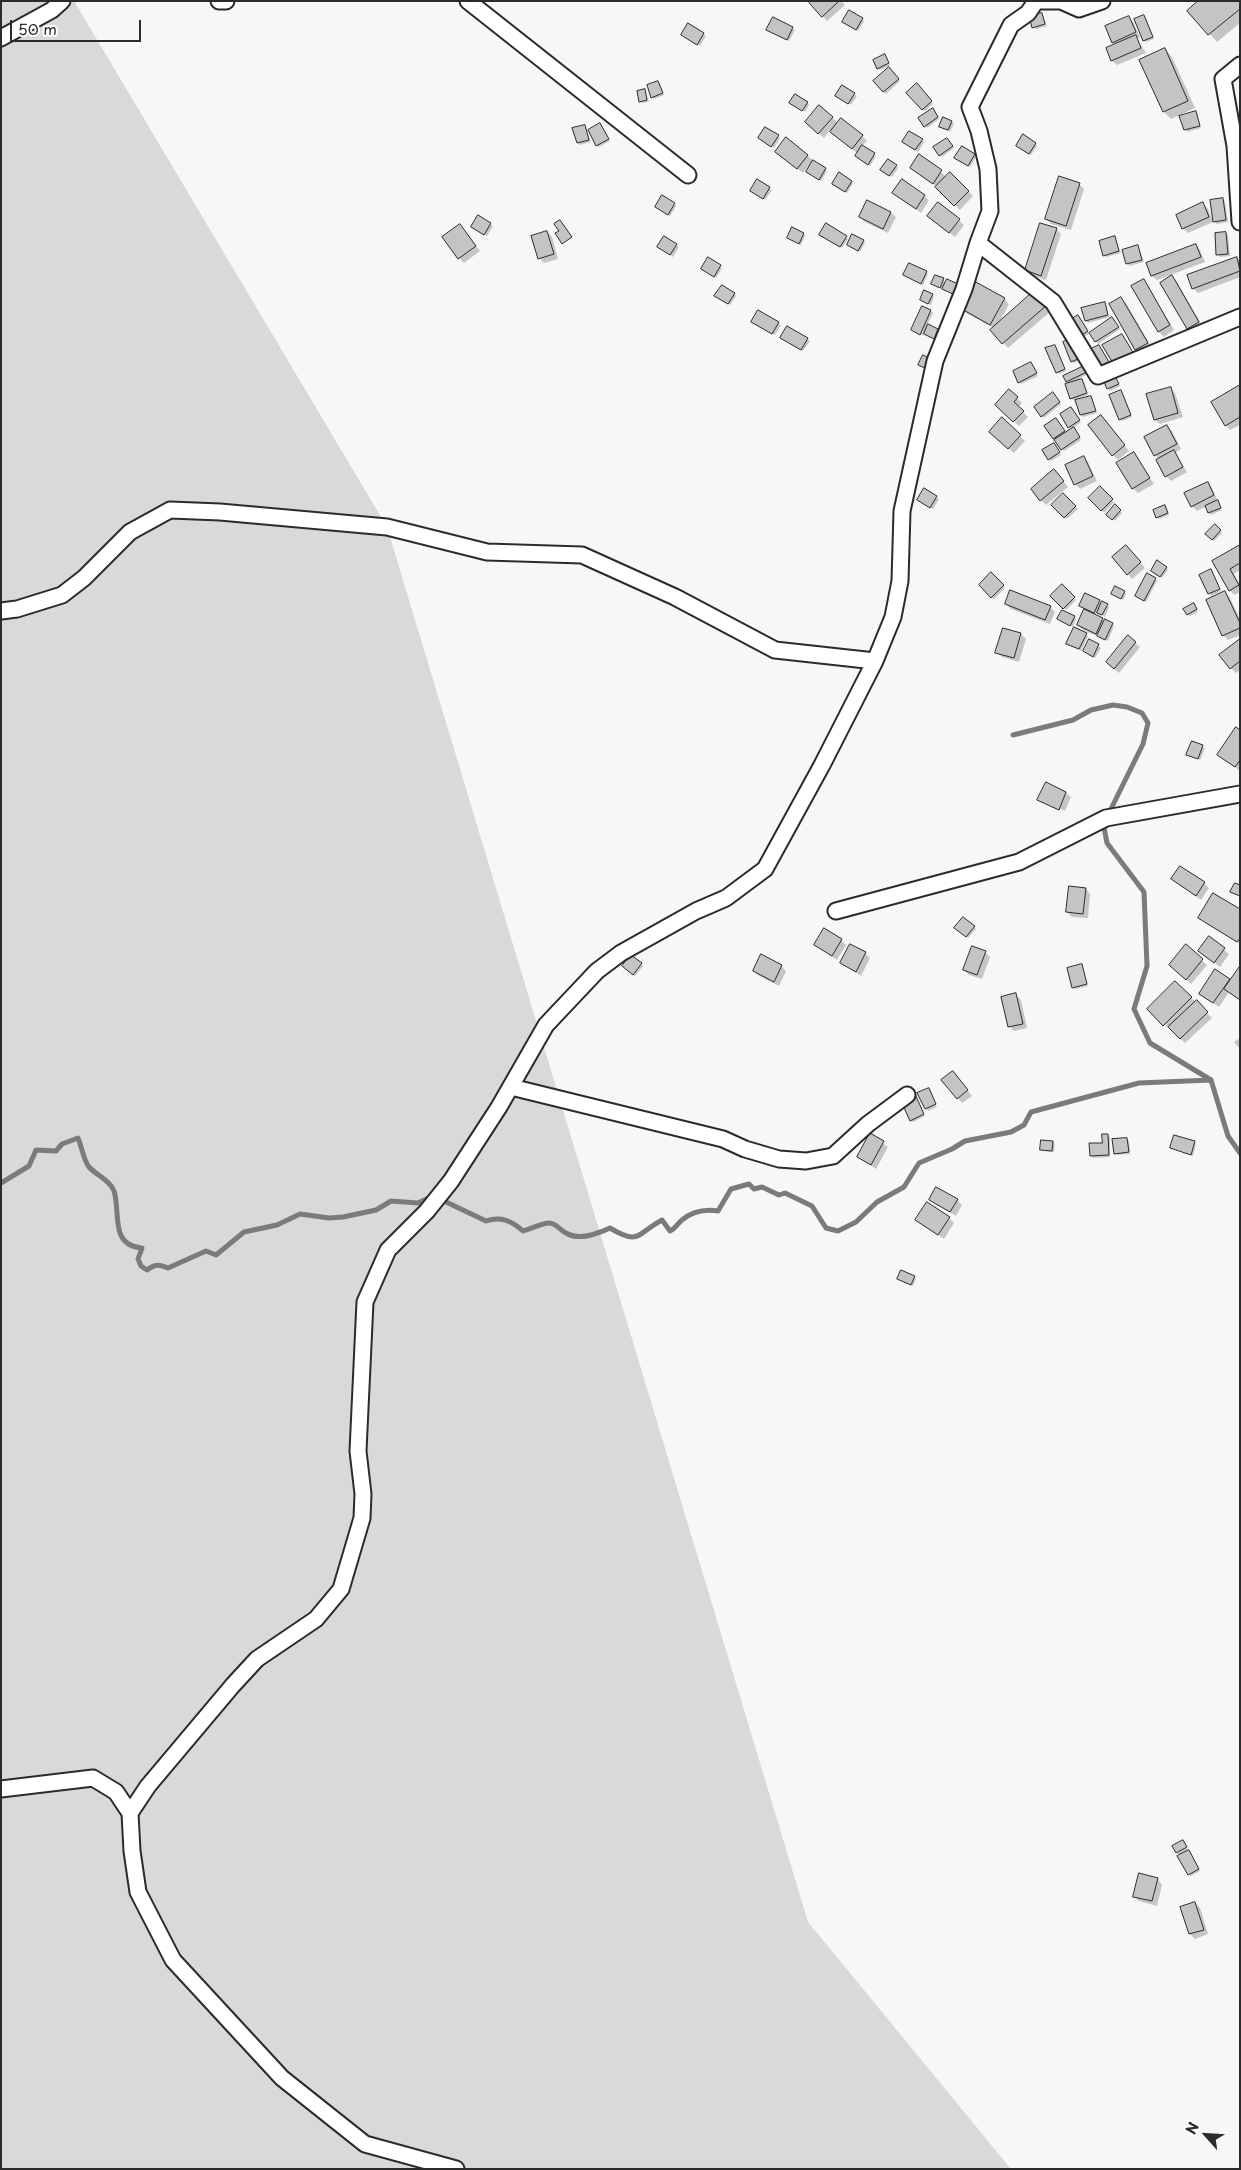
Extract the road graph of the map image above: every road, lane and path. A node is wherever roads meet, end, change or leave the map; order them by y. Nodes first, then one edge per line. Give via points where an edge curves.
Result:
1 (62, 1) edge
2 (219, 1) edge
3 (226, 1) edge
4 (468, 1) edge
5 (1102, 1) edge
6 (1, 38) edge
7 (1240, 65) edge
8 (688, 174) dead end
9 (1240, 222) edge
10 (978, 243) junction
11 (1240, 317) edge
12 (1, 611) edge
13 (875, 661) junction
14 (1240, 794) edge
15 (836, 911) dead end
16 (511, 1088) junction
17 (907, 1096) dead end
18 (1, 1789) edge
19 (130, 1813) junction
20 (456, 2169) edge

1 - 6 street via 52,10
2 - 3 street
4 - 8 street
5 - 10 street via 1079,9 1061,1 1036,1 1028,13 1011,26 994,57 970,107 988,169 990,212
7 - 9 street via 1223,79 1235,146
10 - 11 street via 1053,302 1098,376
10 - 13 street via 964,289 935,361 902,511 900,581 894,618
12 - 13 street via 62,594 84,578 130,532 170,510 220,512 387,526 487,552 582,555 675,597 775,650
13 - 16 street via 765,869 726,898 630,948 597,971 546,1025
14 - 15 street via 1106,818 1019,862
16 - 17 street via 723,1139 779,1159 806,1161 834,1156 868,1124
16 - 19 street via 451,1181 427,1211 388,1250 365,1302 358,1451 362,1518 341,1589 316,1619 257,1659 148,1786
18 - 19 street via 93,1778 116,1792
19 - 20 street via 138,1892 173,1960 282,2078 365,2144

